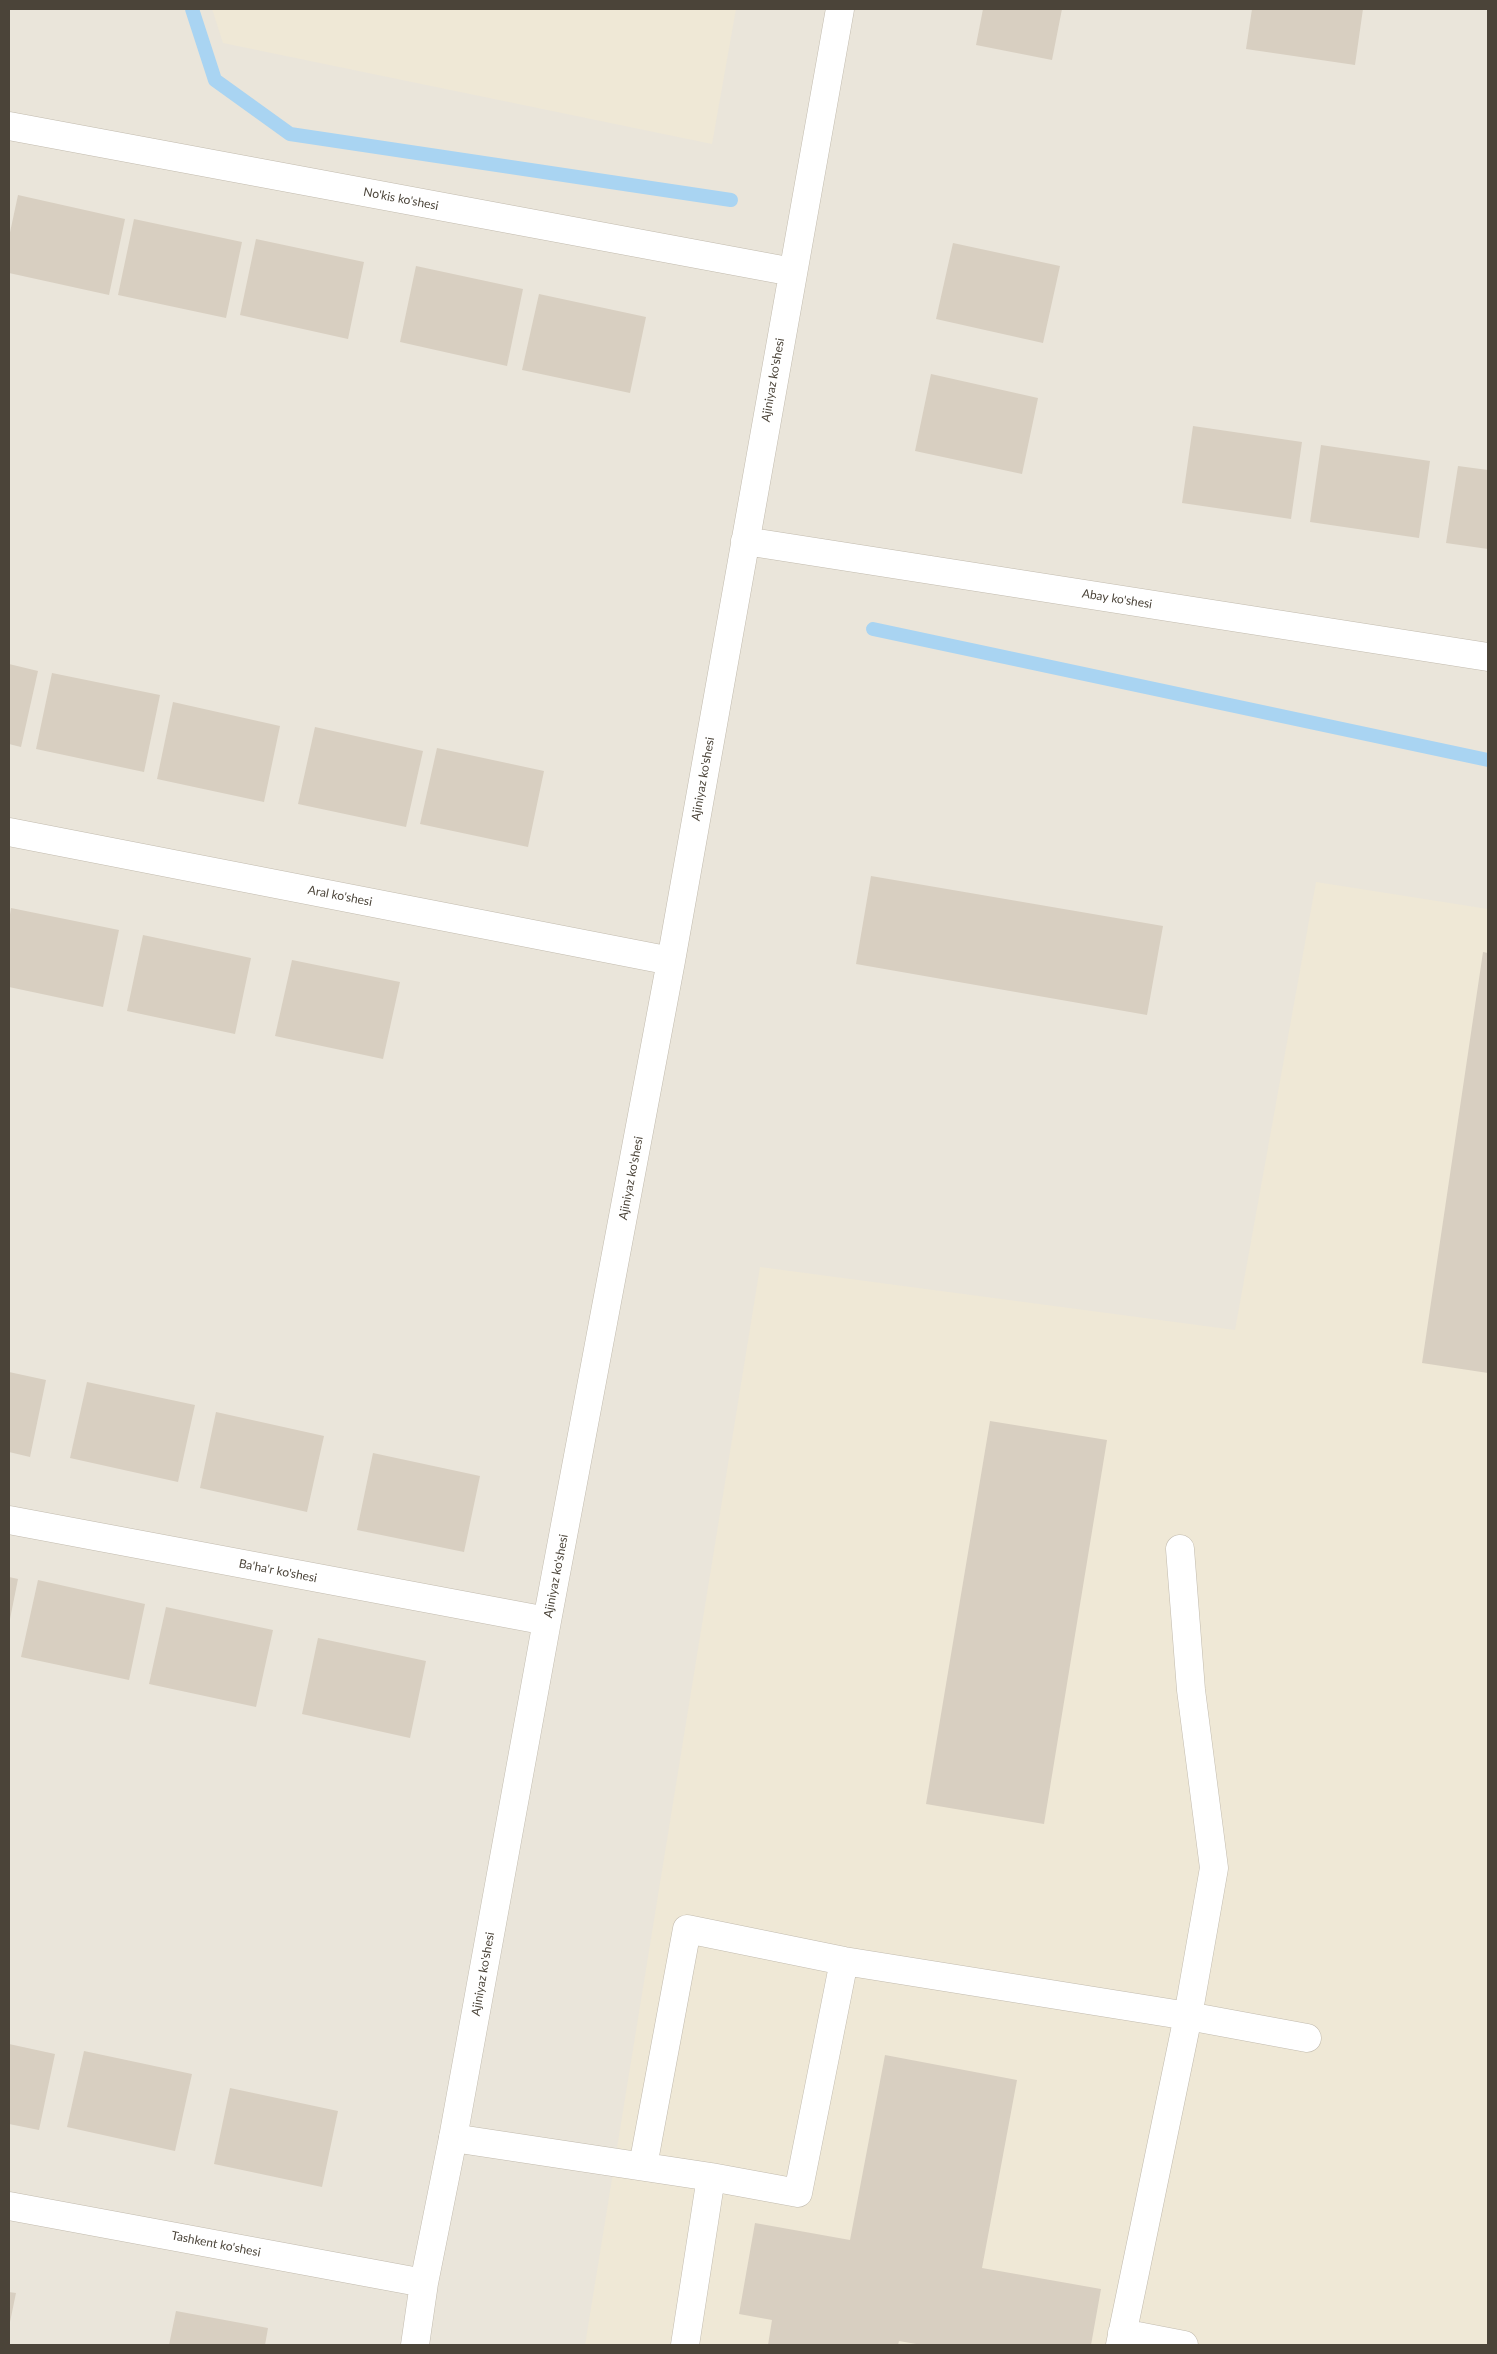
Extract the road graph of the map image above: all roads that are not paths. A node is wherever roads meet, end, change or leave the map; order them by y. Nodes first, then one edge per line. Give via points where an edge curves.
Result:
1 (840, 9) edge
2 (9, 126) edge
3 (793, 272) junction
4 (745, 541) junction
5 (1488, 657) edge
6 (9, 832) edge
7 (671, 961) junction
8 (9, 1520) edge
9 (1180, 1548) dead end
10 (547, 1621) junction
11 (844, 1962) junction
12 (1188, 2016) junction
13 (1307, 2038) dead end
14 (453, 2138) junction
15 (643, 2166) junction
16 (711, 2177) junction
17 (9, 2206) edge
18 (424, 2283) junction
19 (1121, 2339) edge
20 (415, 2345) edge
21 (685, 2345) edge
22 (1184, 2345) edge

1 - 3 street, Ajiniyaz ko'shesi
2 - 3 street, No'kis ko'shesi
3 - 4 street, Ajiniyaz ko'shesi
4 - 5 street, Abay ko'shesi
4 - 7 street, Ajiniyaz ko'shesi
6 - 7 street, Aral ko'shesi
7 - 10 street, Ajiniyaz ko'shesi
8 - 10 street, Ba'ha'r ko'shesi
9 - 12 street via 1191,1690 1214,1868
10 - 14 street, Ajiniyaz ko'shesi
11 - 12 street
11 - 15 street via 687,1928
11 - 16 street via 798,2193
12 - 13 street
12 - 19 street
14 - 15 street
14 - 18 street, Ajiniyaz ko'shesi
15 - 16 street
16 - 21 street
17 - 18 street, Tashkent ko'shesi
18 - 20 street, Ajiniyaz ko'shesi
19 - 22 street

